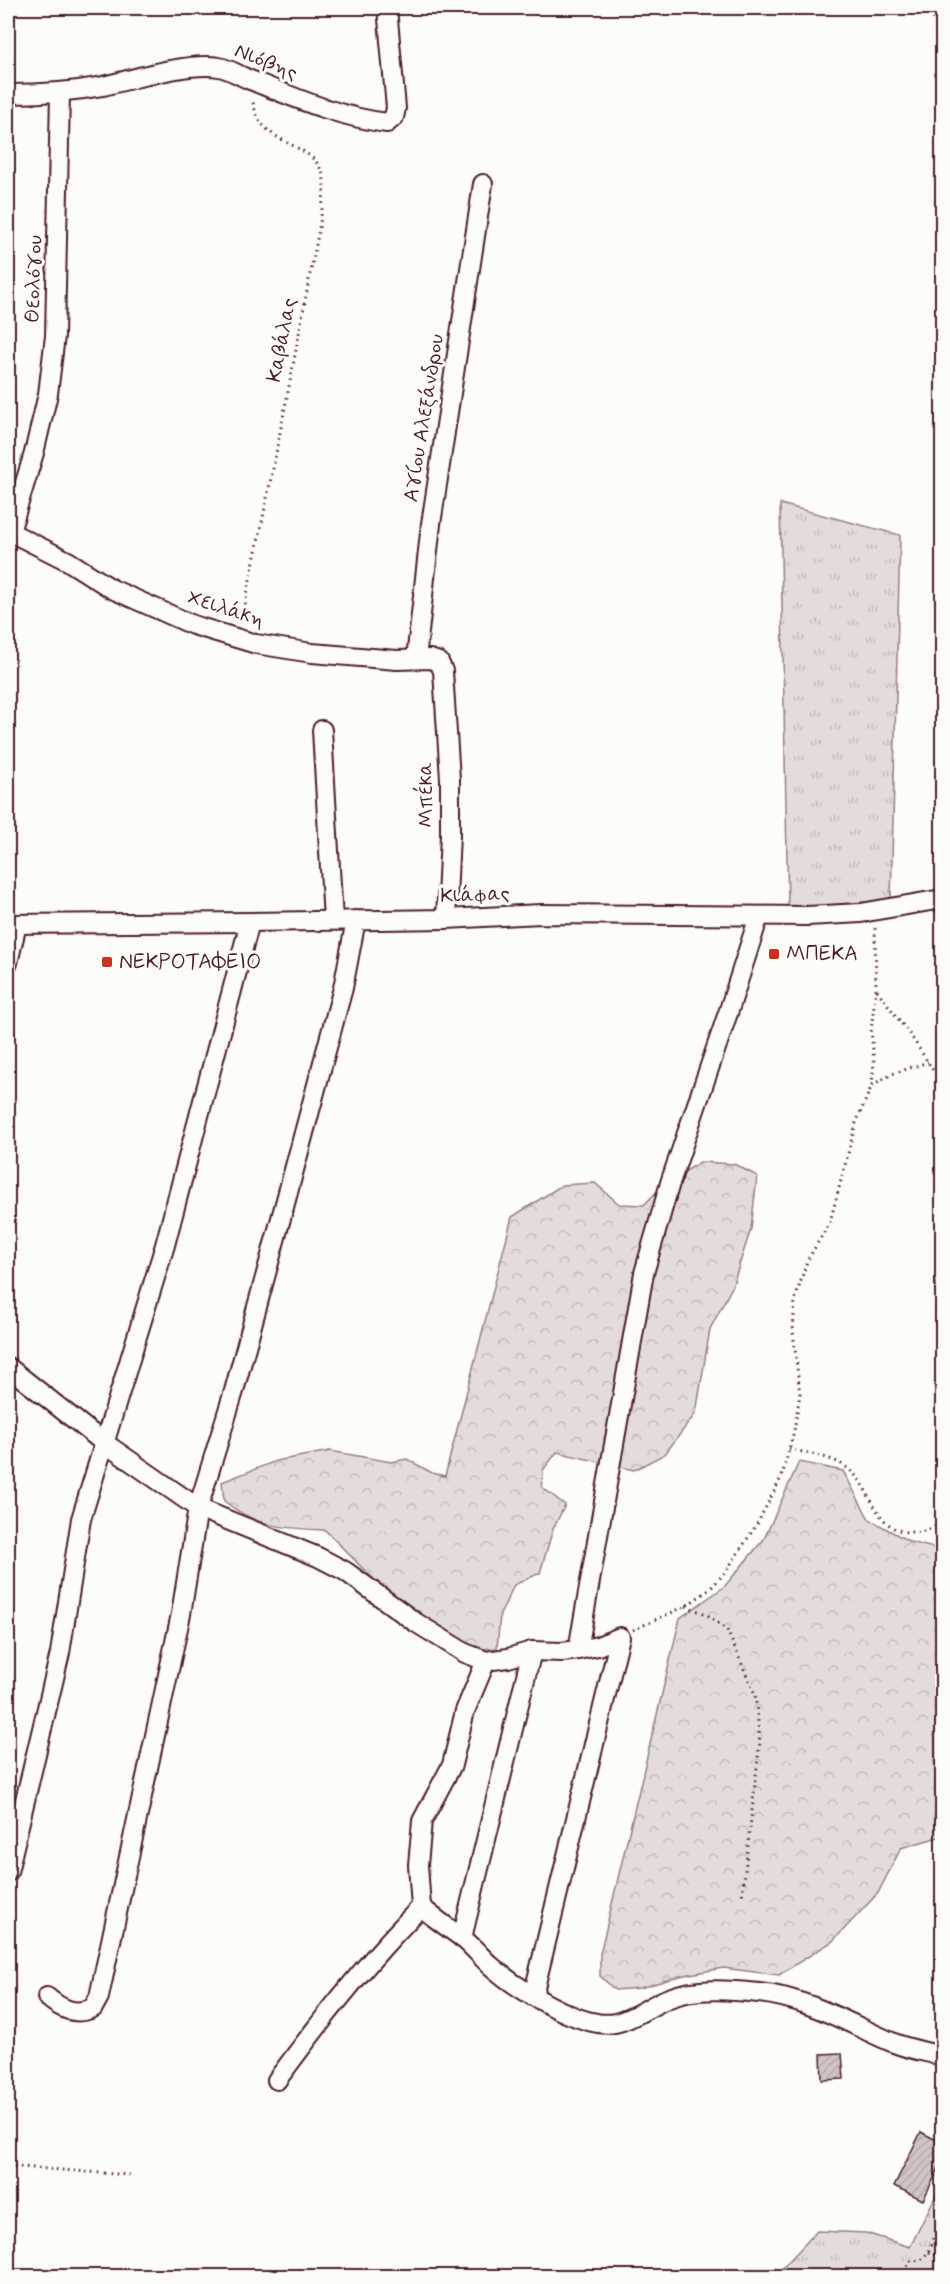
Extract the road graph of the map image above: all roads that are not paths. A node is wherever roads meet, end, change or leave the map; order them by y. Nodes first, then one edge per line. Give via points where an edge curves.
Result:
1 (387, 8) edge
2 (939, 8) edge
3 (942, 14) edge
4 (60, 93) junction
5 (8, 94) edge
6 (483, 184) dead end
7 (9, 531) edge
8 (416, 659) junction
9 (443, 671) joint
10 (322, 730) dead end
11 (942, 899) edge
12 (759, 916) junction
13 (446, 919) junction
14 (333, 920) junction
15 (356, 920) junction
16 (250, 922) junction
17 (12, 924) edge
18 (8, 963) edge
19 (8, 1366) edge
20 (103, 1442) junction
21 (198, 1508) junction
22 (578, 1650) junction
23 (532, 1651) junction
24 (486, 1661) junction
25 (8, 1872) edge
26 (421, 1906) junction
27 (462, 1938) junction
28 (47, 1996) dead end
29 (533, 1996) junction
30 (942, 2056) edge
31 (277, 2080) dead end

1 - 4 street, Νιόβης via 396,108 387,123 317,107 218,67 202,66
2 - 3 street
4 - 5 street, Νιόβης
4 - 7 street, Θεολόγου via 55,336 48,394
6 - 8 street, Αγίου Αλεξάνδρου via 431,524
7 - 8 street, Χειλάκη via 112,589 193,625 255,644 312,653
8 - 9 street, Χειλάκη via 435,660
9 - 13 street, Μπέκα via 450,779
10 - 14 street
11 - 12 street, Κιάφας via 875,910
12 - 13 street, Κιάφας via 541,915
12 - 22 street via 644,1273
13 - 15 street, Κιάφας
14 - 15 street, Κιάφας
14 - 16 street, Κιάφας
15 - 21 street via 343,988 234,1391
16 - 17 street, Κιάφας
16 - 20 street via 165,1245
17 - 18 street
19 - 20 street
20 - 21 street
20 - 25 street via 81,1519 60,1653
21 - 24 street via 345,1571 415,1622 465,1653
21 - 28 street via 181,1614 99,1996 93,2008 82,2013 58,2006
22 - 23 street
22 - 29 street via 620,1637
23 - 24 street
23 - 27 street
24 - 26 street via 465,1711 452,1765 422,1821 418,1864
26 - 27 street
26 - 31 street via 310,2034
27 - 29 street via 498,1972
29 - 30 street via 562,2012 614,2024 670,1997 719,1990 761,1993 808,2003 895,2043

